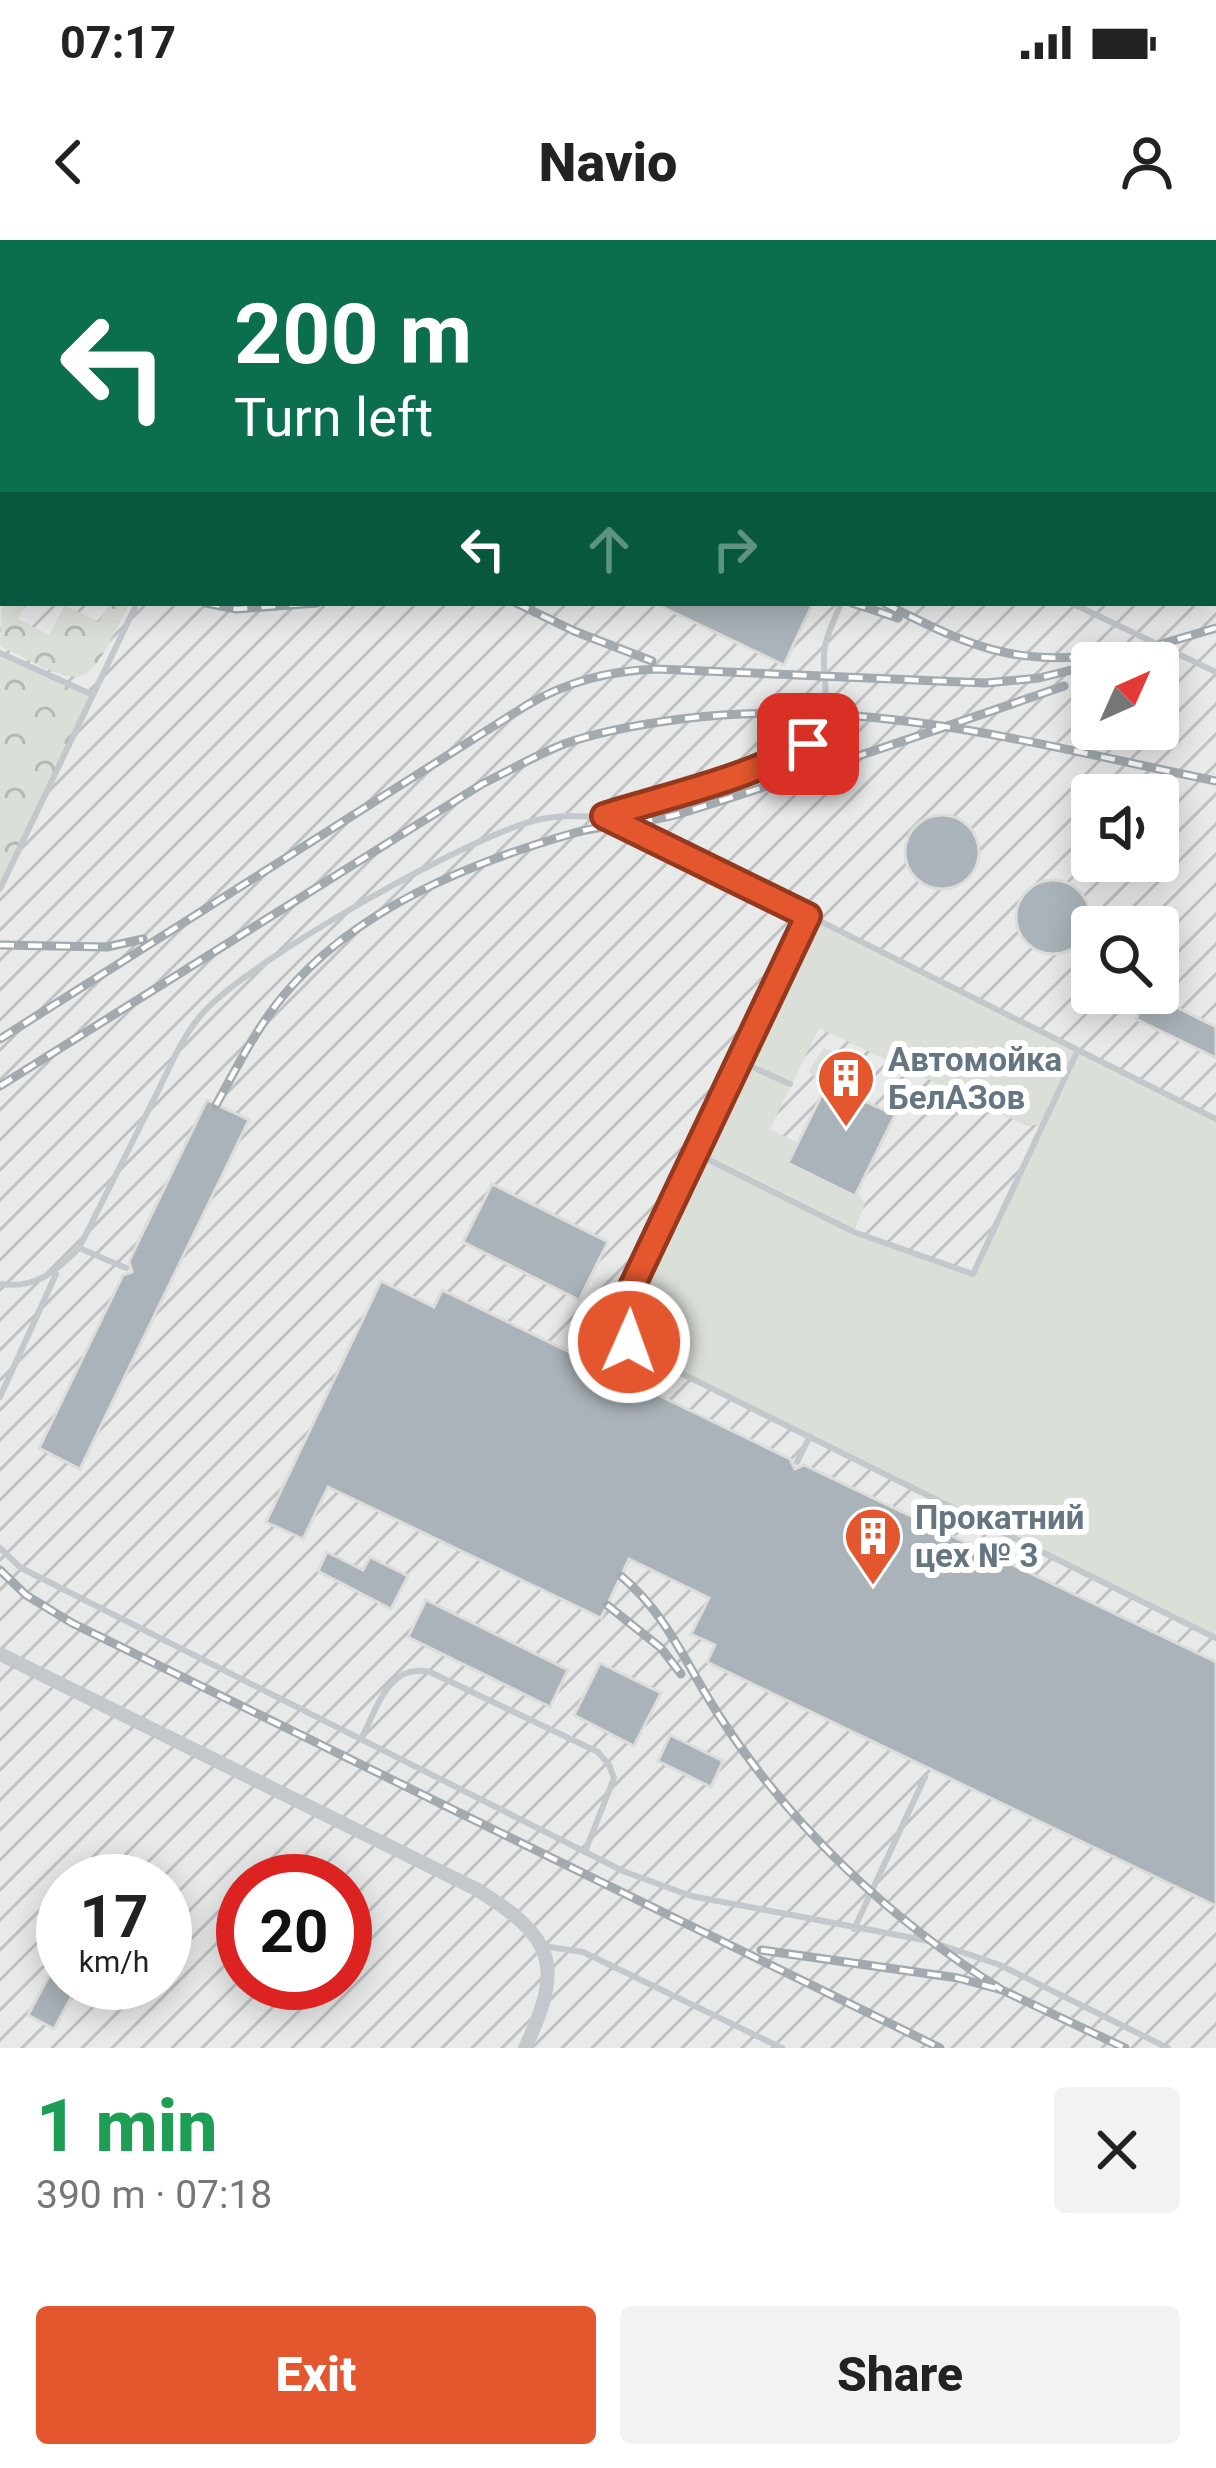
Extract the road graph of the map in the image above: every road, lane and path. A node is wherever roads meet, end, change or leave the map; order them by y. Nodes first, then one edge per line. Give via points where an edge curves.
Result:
1 (136, 606) edge
2 (840, 606) edge
3 (1077, 606) edge
4 (0, 653) edge
5 (1216, 672) edge
6 (93, 695) junction
7 (604, 816) junction
8 (0, 889) edge
9 (808, 916) junction
10 (1077, 1052) junction
11 (739, 1060) junction
12 (790, 1084) dead end
13 (1216, 1118) edge
14 (695, 1153) junction
15 (80, 1249) junction
16 (126, 1268) dead end
17 (57, 1270) junction
18 (0, 1283) edge
19 (0, 1397) edge
20 (810, 1436) junction
21 (797, 1462) dead end
22 (0, 1548) edge
23 (1216, 1638) edge
24 (0, 1654) edge
25 (361, 1739) junction
26 (925, 1777) dead end
27 (584, 1852) junction
28 (854, 1929) junction
29 (543, 1946) junction
30 (525, 2048) edge
31 (782, 2048) edge
32 (1168, 2048) edge

1 - 6 lane
2 - 7 lane via 824,653 823,721 808,744
3 - 5 lane, bridge
4 - 6 lane
6 - 8 lane
7 - 9 lane
7 - 15 lane via 503,831 295,944 209,1006 183,1041
9 - 10 lane
9 - 11 lane
10 - 13 lane
10 - 14 lane via 973,1274 854,1232
11 - 12 lane
11 - 14 lane
14 - 20 lane via 619,1314 629,1342
15 - 16 lane
15 - 17 lane
17 - 18 lane
17 - 19 lane
20 - 21 lane
20 - 23 lane
22 - 25 lane via 21,1568
24 - 29 street via 476,1889 518,1916
25 - 27 lane
25 - 27 lane via 389,1686 416,1669 598,1752 614,1778
26 - 28 lane
27 - 28 lane via 691,1896
28 - 32 lane via 929,1941 1000,1965
29 - 30 street via 550,1988
29 - 31 lane via 583,1952

